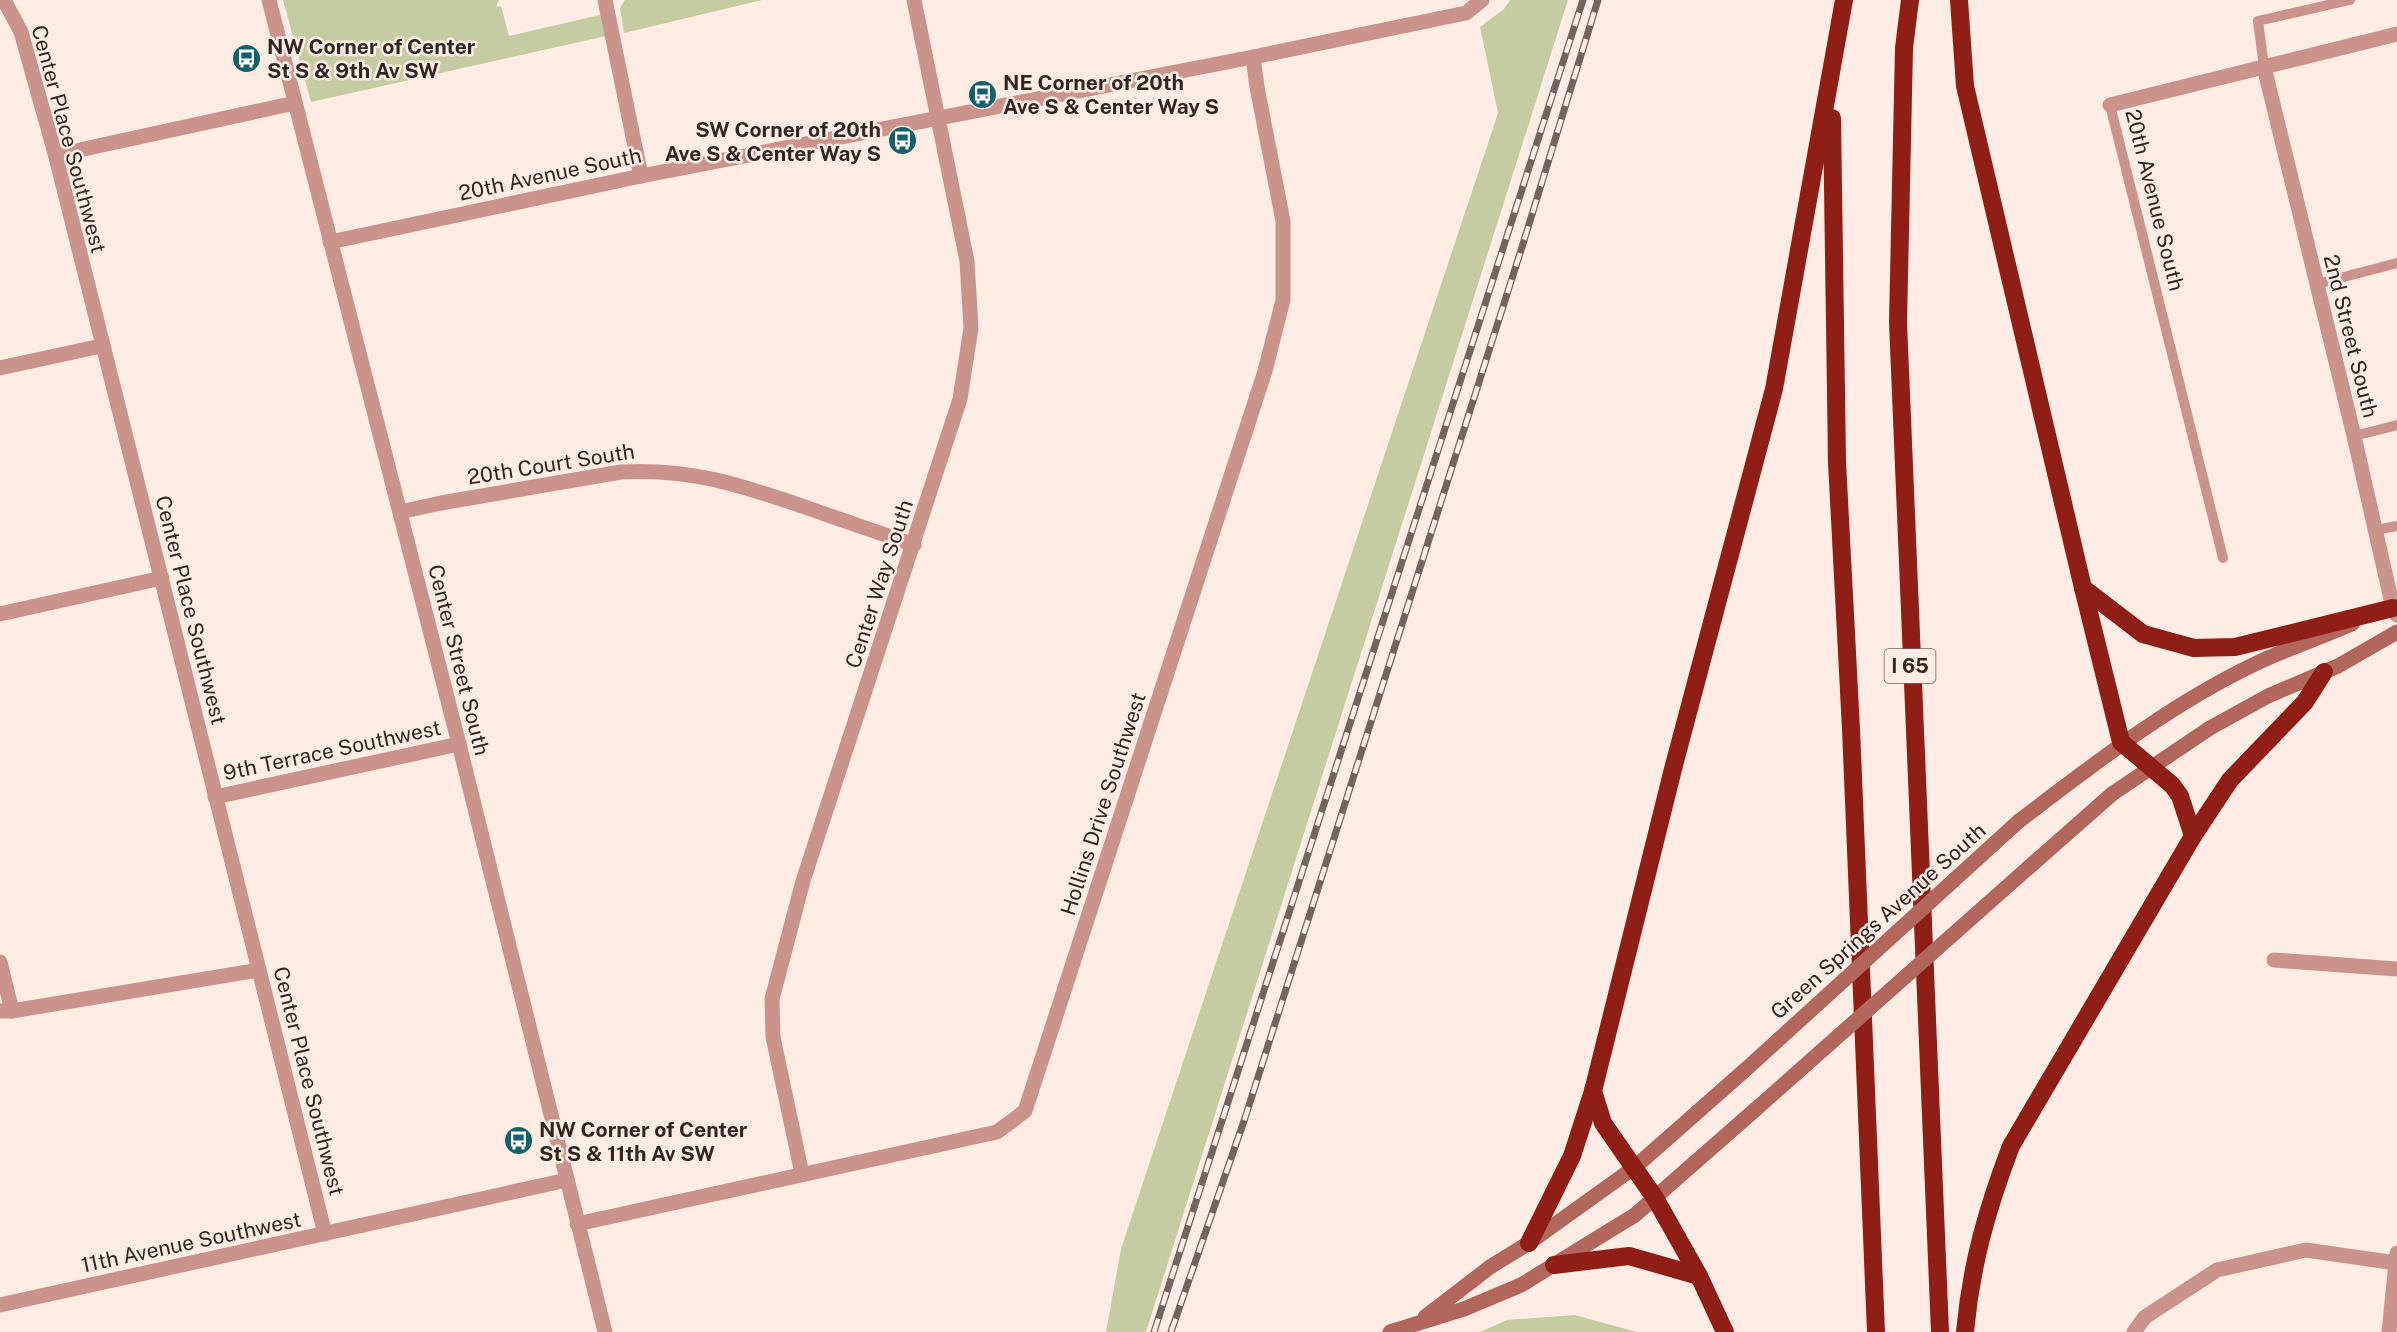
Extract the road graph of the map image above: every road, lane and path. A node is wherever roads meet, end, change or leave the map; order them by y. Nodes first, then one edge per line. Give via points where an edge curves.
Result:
1 (4, 0) edge
2 (269, 0) edge
3 (605, 0) edge
4 (914, 0) edge
5 (1482, 0) edge
6 (1844, 0) edge
7 (1910, 0) edge
8 (1959, 0) edge
9 (2350, 0) edge
10 (2397, 34) edge
11 (1253, 57) junction
12 (2264, 67) junction
13 (1831, 77) junction
14 (295, 103) junction
15 (2110, 105) joint
16 (937, 117) junction
17 (56, 157) junction
18 (640, 176) junction
19 (330, 242) junction
20 (2397, 263) edge
21 (2317, 284) junction
22 (101, 346) junction
23 (0, 368) edge
24 (2397, 425) edge
25 (2354, 436) junction
26 (400, 512) junction
27 (2397, 526) edge
28 (2376, 530) junction
29 (914, 544) junction
30 (2223, 558) dead end
31 (162, 578) junction
32 (2083, 588) junction
33 (2396, 610) edge
34 (0, 614) edge
35 (2397, 632) edge
36 (2324, 672) junction
37 (2121, 742) junction
38 (459, 744) junction
39 (2150, 768) junction
40 (215, 797) junction
41 (2193, 836) junction
42 (2274, 960) dead end
43 (0, 962) edge
44 (2397, 969) edge
45 (259, 970) junction
46 (6, 1011) edge
47 (1593, 1091) junction
48 (1635, 1167) junction
49 (802, 1174) junction
50 (567, 1180) junction
51 (1655, 1198) junction
52 (577, 1224) junction
53 (325, 1234) junction
54 (1529, 1243) junction
55 (2396, 1258) edge
56 (1554, 1265) junction
57 (1699, 1276) junction
58 (0, 1305) edge
59 (1421, 1321) junction
60 (604, 1332) edge
61 (1390, 1332) edge
62 (1725, 1332) edge
63 (1876, 1332) edge
64 (1940, 1332) edge
65 (1965, 1332) edge
66 (2134, 1332) edge
67 (2389, 1332) edge

1 - 17 street, Center Place Southwest via 21,32
2 - 14 street, Center Street South
3 - 18 street
4 - 16 street, Center Way South
5 - 11 street, 20th Avenue South via 1466,13
6 - 13 highway
7 - 64 highway, I 65 via 1904,48 1898,322
8 - 32 highway via 1965,86
9 - 12 lane via 2258,21
10 - 12 street, 20th Avenue South
11 - 16 street, 20th Avenue South
11 - 49 street, Hollins Drive Southwest via 1283,221 1283,300 1261,383 1025,1111 997,1132
12 - 15 street, 20th Avenue South
12 - 21 street, 2nd Street South
13 - 47 highway via 1774,389
13 - 63 highway via 1837,462
14 - 17 street
14 - 19 street, Center Street South
15 - 30 lane, 20th Avenue South
16 - 18 street, 20th Avenue South
16 - 29 street, Center Way South via 967,261 971,328 960,399
17 - 22 street, Center Place Southwest
18 - 19 street, 20th Avenue South
19 - 26 street, Center Street South
20 - 21 lane
21 - 25 street, 2nd Street South
22 - 23 street
22 - 31 street, Center Place Southwest
24 - 25 lane
25 - 28 street, 2nd Street South
26 - 29 street, 20th Court South via 441,502 649,470 723,481
26 - 38 street, Center Street South
27 - 28 lane
28 - 33 street, 2nd Street South
29 - 49 street, Center Way South via 803,881 771,999 773,1037
31 - 34 street
31 - 40 street, Center Place Southwest
32 - 33 highway via 2143,634 2194,648 2235,646
32 - 37 highway
33 - 37 main road, Green Springs Avenue South via 2254,664
35 - 36 main road, Green Springs Avenue South
36 - 39 main road, Green Springs Avenue South via 2268,696 2210,728
36 - 41 highway via 2305,702 2230,780
37 - 39 highway
37 - 48 main road, Green Springs Avenue South, bridge via 2019,822
38 - 40 street, 9th Terrace Southwest
38 - 50 street, Center Street South
39 - 41 highway via 2180,796
39 - 51 main road, Green Springs Avenue South, bridge via 2112,794
40 - 45 street, Center Place Southwest
41 - 65 highway via 2011,1146 1988,1210 1969,1287
42 - 44 street
43 - 46 street
45 - 46 street
45 - 53 street, Center Place Southwest
47 - 48 highway via 1603,1123
47 - 54 highway via 1572,1156
48 - 51 highway
48 - 54 main road, Green Springs Avenue South
49 - 52 street, Hollins Drive Southwest
50 - 52 street, Center Street South
50 - 53 street, 11th Avenue Southwest
51 - 56 main road, Green Springs Avenue South via 1635,1215
51 - 57 highway
52 - 60 street, Center Street South
53 - 58 street, 11th Avenue Southwest
54 - 59 main road, Green Springs Avenue South via 1490,1267
55 - 66 street via 2306,1250 2217,1270 2145,1317
55 - 67 street
56 - 57 highway via 1629,1256
56 - 59 main road, Green Springs Avenue South via 1521,1286
57 - 62 highway
59 - 61 main road, Green Springs Avenue South

